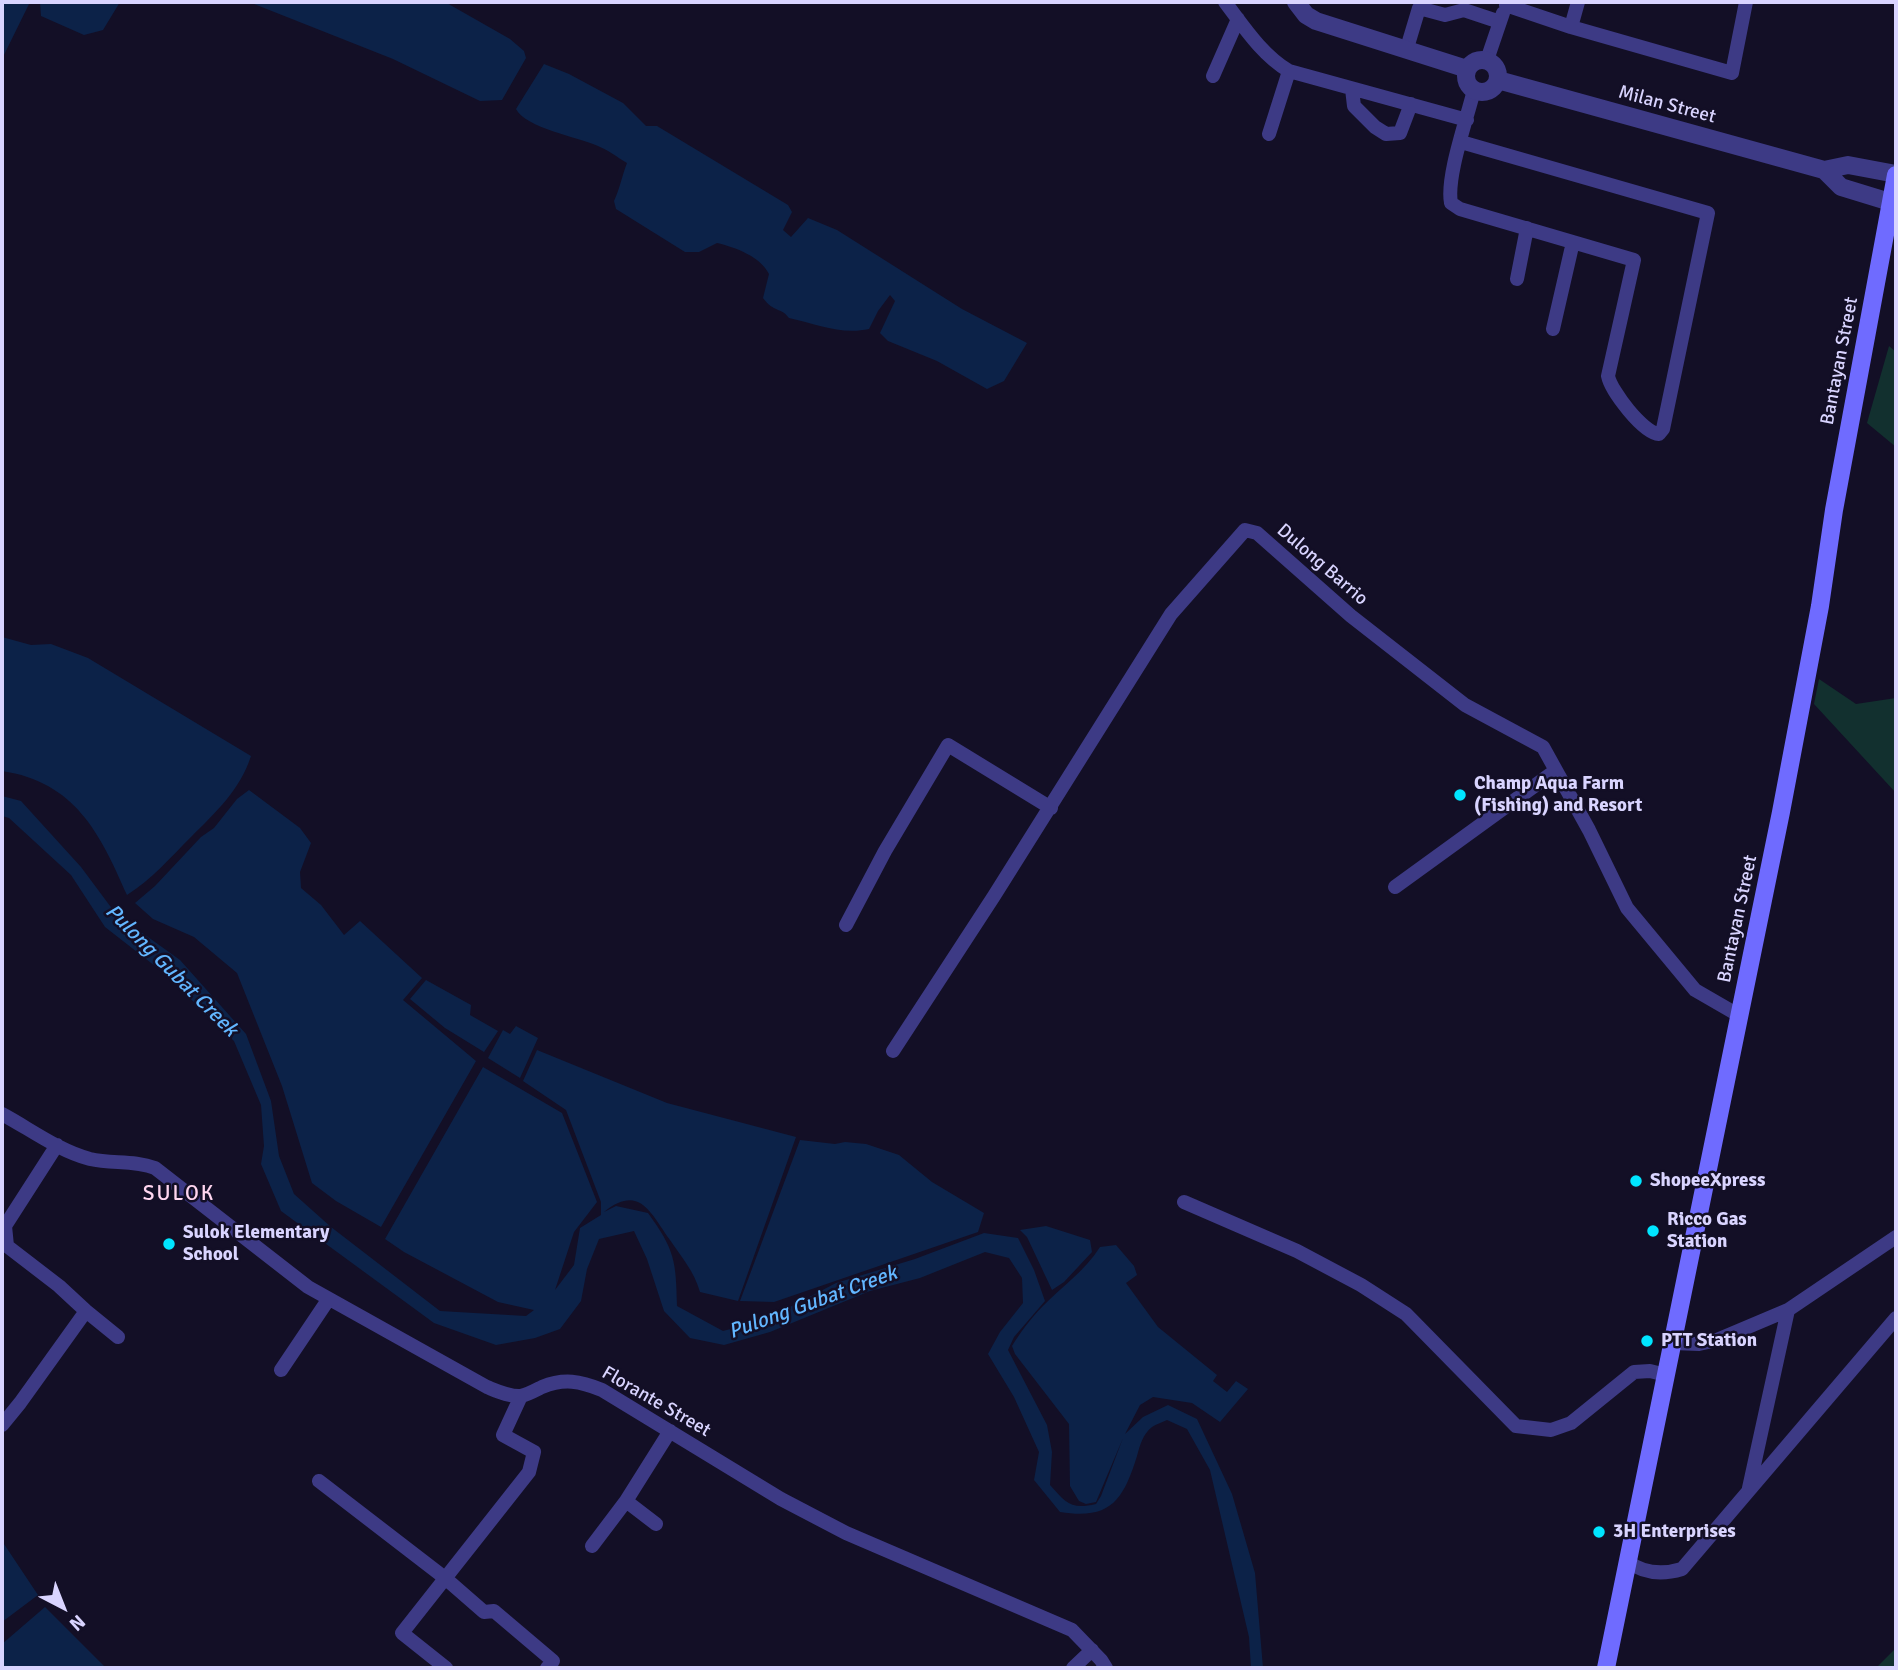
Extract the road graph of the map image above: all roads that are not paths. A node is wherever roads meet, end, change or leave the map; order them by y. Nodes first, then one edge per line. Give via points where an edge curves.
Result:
1 (1225, 2) edge
2 (1296, 2) edge
3 (1578, 2) edge
4 (1506, 3) edge
5 (1742, 3) edge
6 (1238, 19) junction
7 (1500, 22) junction
8 (1571, 27) junction
9 (1407, 48) junction
10 (1487, 60) junction
11 (1467, 69) junction
12 (1289, 71) junction
13 (1213, 76) dead end
14 (1498, 80) junction
15 (1352, 89) junction
16 (1474, 90) junction
17 (1411, 104) junction
18 (1467, 120) junction
19 (1269, 134) dead end
20 (1461, 142) junction
21 (1824, 170) junction
22 (1896, 175) edge
23 (1890, 202) junction
24 (1527, 228) junction
25 (1573, 242) junction
26 (1517, 279) dead end
27 (1553, 329) dead end
28 (1555, 771) junction
29 (1051, 808) junction
30 (1395, 887) dead end
31 (846, 925) dead end
32 (1740, 1016) junction
33 (893, 1051) dead end
34 (2, 1114) edge
35 (57, 1145) junction
36 (1184, 1202) dead end
37 (3, 1225) edge
38 (1896, 1237) edge
39 (328, 1300) junction
40 (1788, 1310) junction
41 (86, 1311) junction
42 (1896, 1318) edge
43 (118, 1337) dead end
44 (1674, 1343) junction
45 (281, 1370) dead end
46 (1666, 1375) junction
47 (521, 1396) junction
48 (2, 1425) edge
49 (670, 1431) junction
50 (319, 1481) dead end
51 (1748, 1493) junction
52 (626, 1501) junction
53 (656, 1524) dead end
54 (592, 1546) dead end
55 (1627, 1561) junction
56 (445, 1578) junction
57 (1091, 1650) junction
58 (446, 1668) edge
59 (547, 1668) edge
60 (1073, 1668) edge
61 (1106, 1668) edge
62 (1606, 1668) edge

1 - 6 street
2 - 9 street via 1317,21
3 - 8 street
4 - 7 street
4 - 8 street
5 - 8 street via 1732,73
6 - 12 street via 1274,62
6 - 13 street
7 - 9 street via 1464,10 1445,15 1419,8
7 - 10 street
9 - 11 street
10 - 11 street via 1475,61
10 - 14 street via 1498,70
11 - 16 street via 1466,79
12 - 15 street
12 - 19 street
14 - 16 street via 1488,91
14 - 21 street, Milan Street
15 - 17 street
15 - 17 street via 1354,106 1386,134 1401,133
16 - 18 street
17 - 18 street
18 - 20 street
20 - 24 street via 1449,192 1451,203
20 - 25 street via 1708,213 1659,434 1648,430 1610,386 1608,376 1634,260
21 - 22 street, Milan Street via 1848,165
21 - 23 street, Milan Street via 1841,187
22 - 23 main road, Bantayan Street
23 - 32 main road, Bantayan Street via 1782,812
24 - 25 street
24 - 26 street
25 - 27 street
28 - 29 street, Dulong Barrio via 1543,747 1465,705 1351,616 1257,534 1245,530 1171,614
28 - 30 street
28 - 32 street, Dulong Barrio via 1627,908 1695,990
29 - 31 street via 948,745
29 - 33 street, Dulong Barrio
32 - 44 main road, Bantayan Street
34 - 35 street
35 - 37 street
35 - 39 street via 89,1158 155,1168
36 - 46 street via 1297,1251 1406,1314 1516,1426 1551,1430 1571,1423 1634,1372
37 - 41 street via 7,1246
38 - 40 street
39 - 45 street
39 - 47 street via 487,1387
40 - 44 street via 1717,1340
40 - 51 street
41 - 43 street
41 - 48 street
42 - 51 street
44 - 46 main road, Bantayan Street
46 - 55 main road, Bantayan Street
47 - 49 street, Florante Street via 559,1382 585,1383
47 - 56 street via 503,1435 534,1451 529,1472
49 - 52 street
49 - 57 street, Florante Street via 846,1533 1072,1630
50 - 56 street
51 - 55 street via 1682,1569 1666,1574 1638,1569
52 - 53 street
52 - 54 street
55 - 62 main road, Bantayan Street
56 - 58 street via 402,1633
56 - 59 street via 484,1612 494,1611 553,1661
57 - 60 street
57 - 61 street, Florante Street

